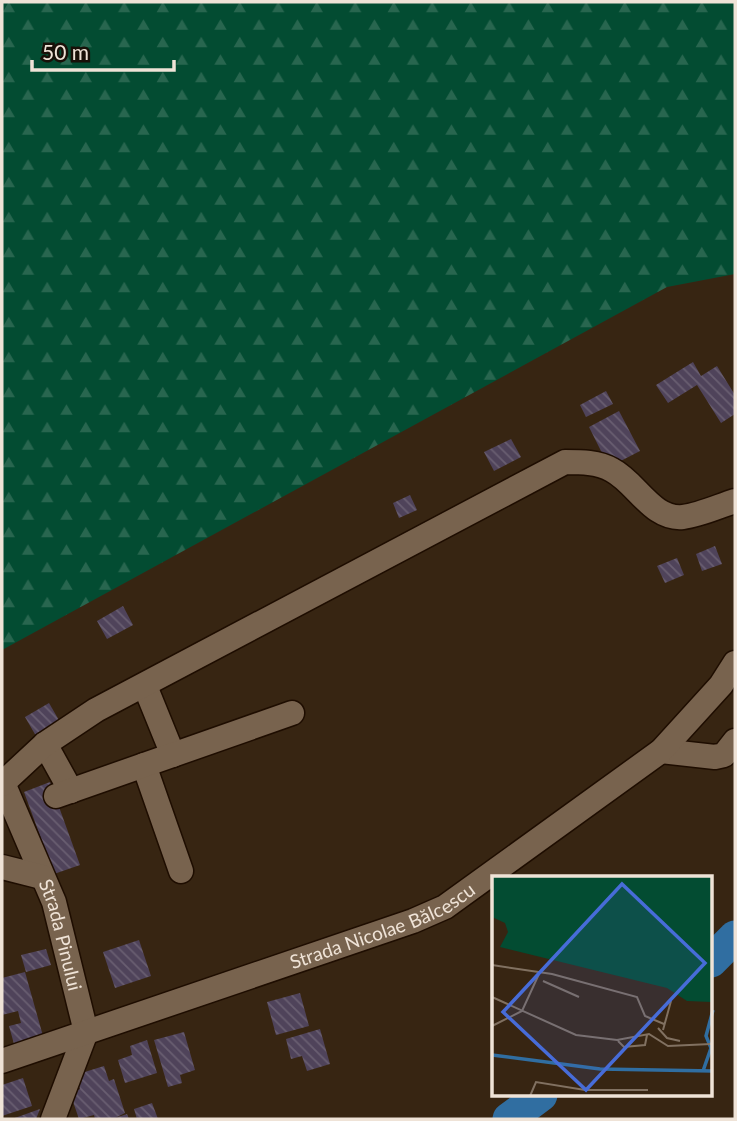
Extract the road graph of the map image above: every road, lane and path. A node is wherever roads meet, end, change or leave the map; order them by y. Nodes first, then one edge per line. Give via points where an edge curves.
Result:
1 (735, 501) edge
2 (735, 663) edge
3 (145, 685) junction
4 (728, 690) edge
5 (292, 713) dead end
6 (735, 741) edge
7 (44, 744) junction
8 (661, 751) junction
9 (173, 755) junction
10 (144, 765) junction
11 (2, 783) edge
12 (2, 867) edge
13 (181, 871) dead end
14 (42, 877) junction
15 (86, 1032) junction
16 (2, 1061) edge
17 (53, 1119) edge

1 - 3 street via 673,517 662,513 612,470 587,462 565,462
2 - 4 street, Strada Nicolae Bălcescu
3 - 7 street
3 - 9 street
4 - 8 street, Strada Nicolae Bălcescu
5 - 9 street
6 - 8 street via 724,755 715,757
7 - 10 street via 64,794
7 - 11 street
8 - 15 street, Strada Nicolae Bălcescu via 445,907
9 - 10 street
10 - 13 street
11 - 14 street
12 - 14 street, Strada Pinului
14 - 15 street, Strada Pinului via 62,929
15 - 16 street, Strada Nicolae Bălcescu
15 - 17 street

